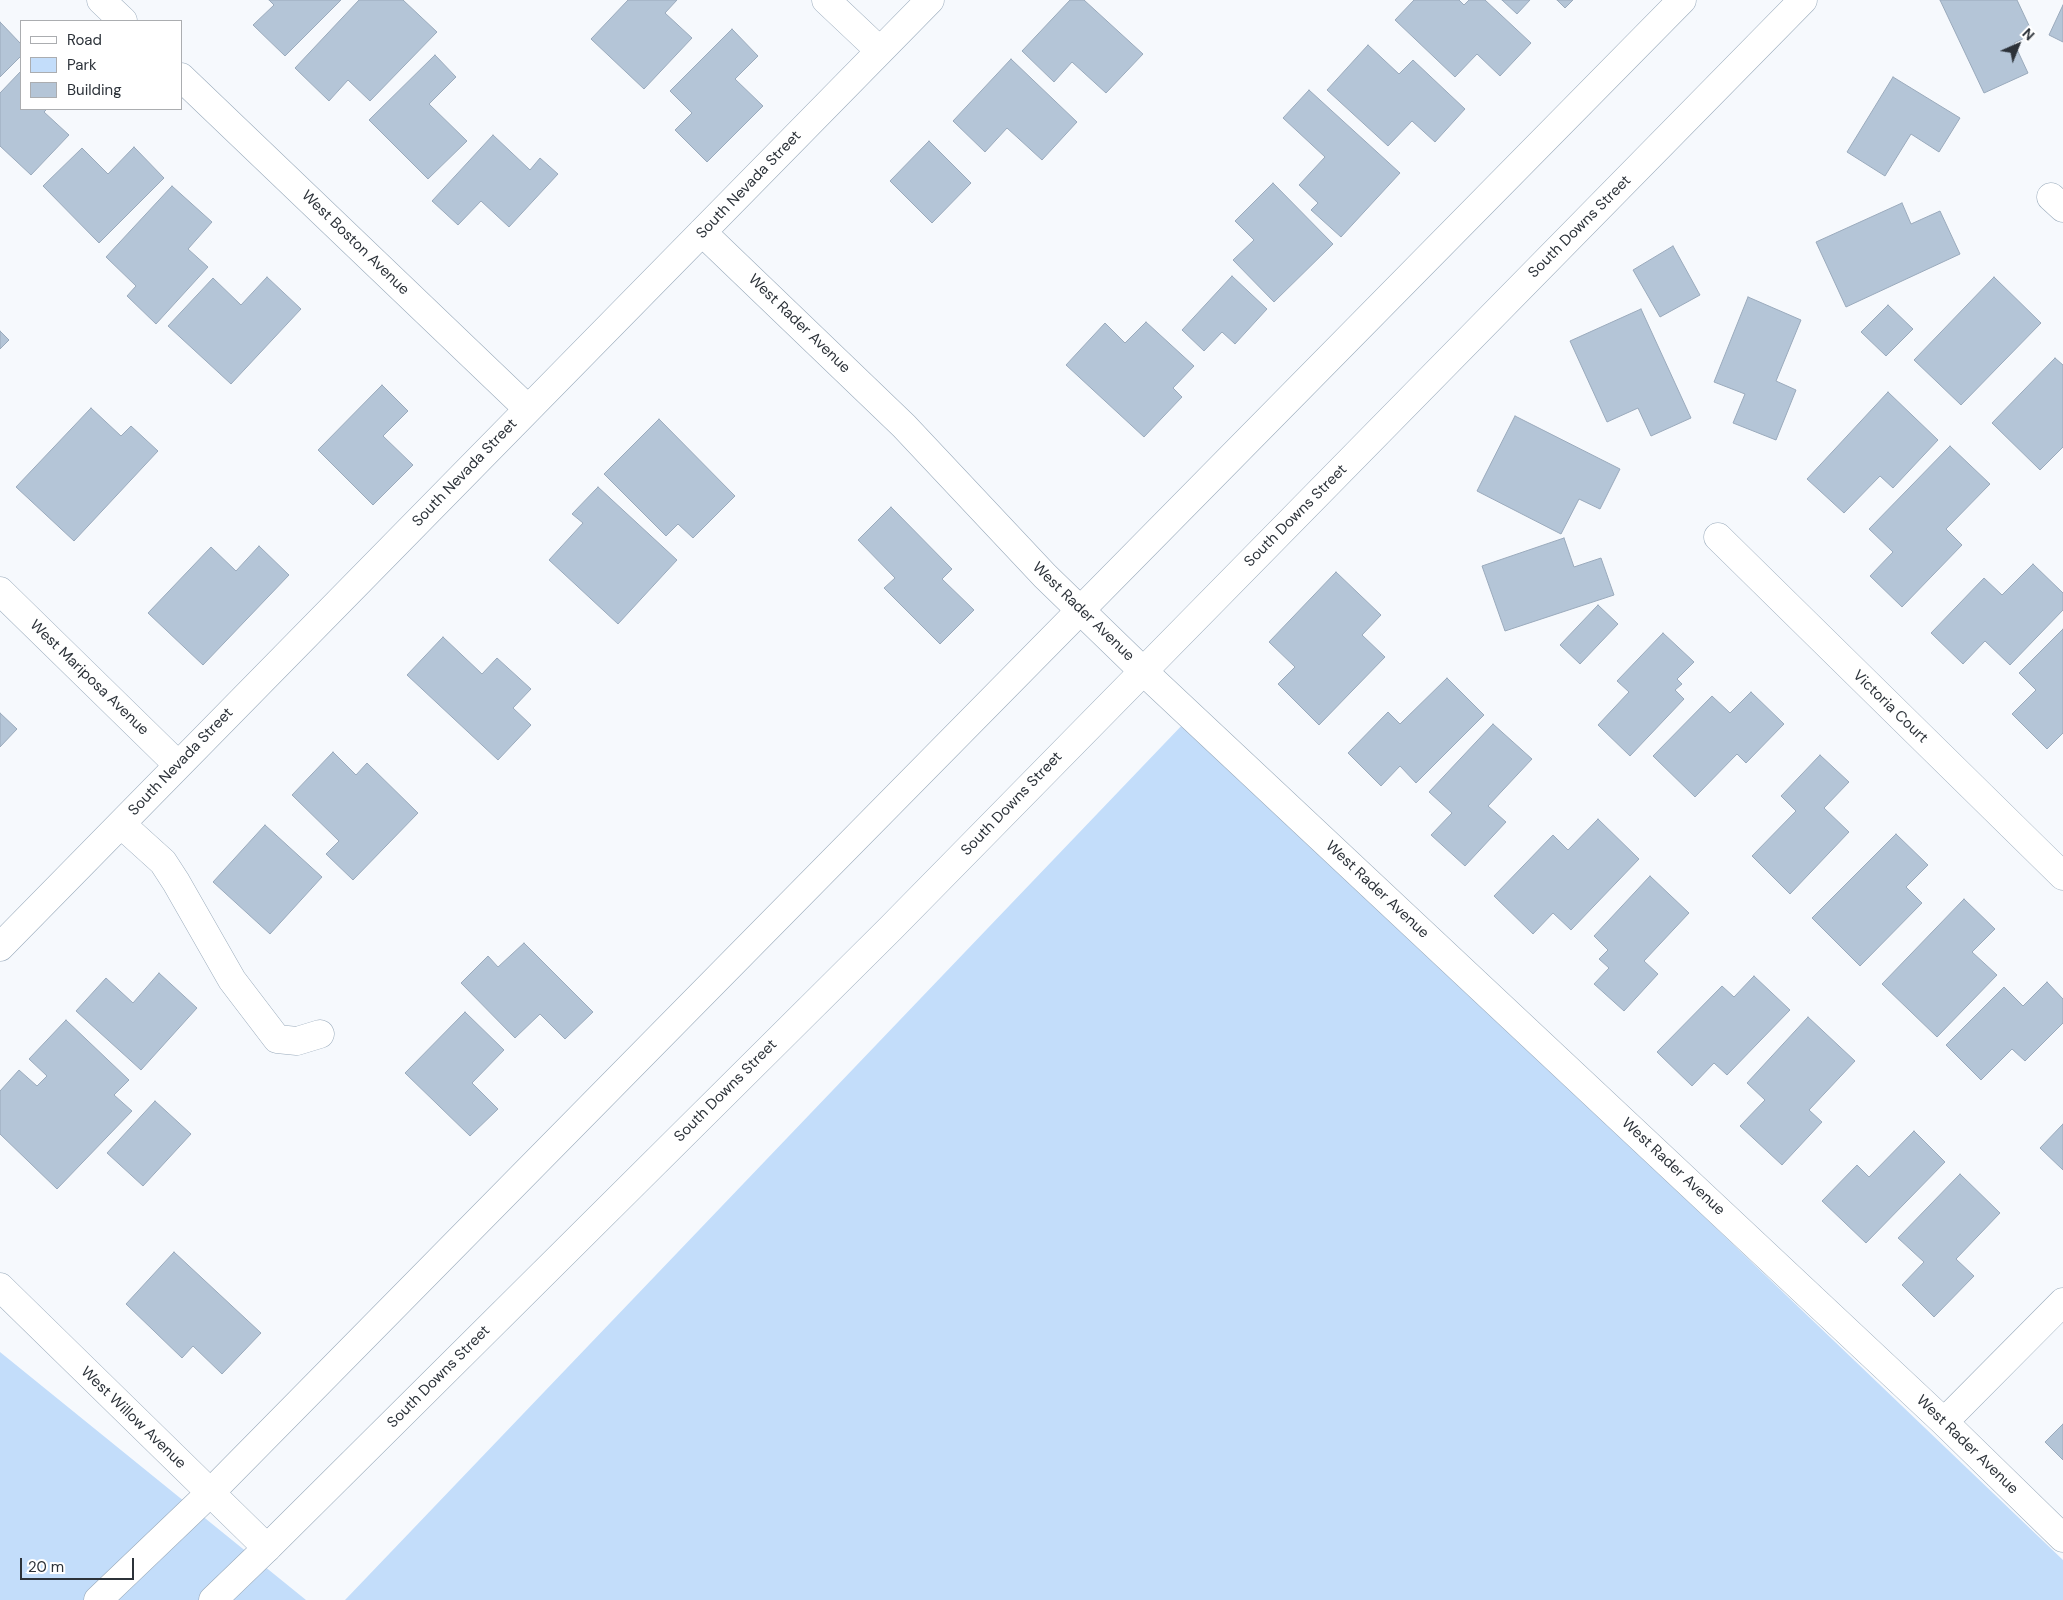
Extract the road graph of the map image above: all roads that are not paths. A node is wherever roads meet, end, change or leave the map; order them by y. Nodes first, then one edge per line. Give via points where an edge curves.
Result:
1 (101, 0) edge
2 (826, 0) edge
3 (930, 0) edge
4 (1682, 0) edge
5 (1803, 0) edge
6 (122, 20) edge
7 (880, 51) junction
8 (182, 78) edge
9 (702, 232) junction
10 (528, 409) junction
11 (1718, 537) dead end
12 (0, 591) edge
13 (1081, 609) junction
14 (1144, 671) junction
15 (178, 765) junction
16 (121, 824) junction
17 (2063, 876) edge
18 (0, 947) edge
19 (320, 1034) dead end
20 (0, 1287) edge
21 (2063, 1302) edge
22 (1944, 1422) junction
23 (210, 1493) junction
24 (2063, 1538) edge
25 (267, 1548) junction
26 (98, 1600) edge
27 (213, 1600) edge

1 - 6 street
2 - 7 street
3 - 7 street, South Nevada Street
4 - 13 street
5 - 14 street, South Downs Street
7 - 9 street, South Nevada Street
8 - 10 street, West Boston Avenue
9 - 10 street, South Nevada Street
9 - 13 street, West Rader Avenue via 904,426
10 - 15 street, South Nevada Street
11 - 17 street, Victoria Court
12 - 15 street, West Mariposa Avenue
13 - 14 street, West Rader Avenue
13 - 23 street
14 - 22 street, West Rader Avenue
14 - 25 street, South Downs Street via 890,929
15 - 16 street, South Nevada Street
16 - 18 street, South Nevada Street
16 - 19 street via 163,862 232,980 277,1039 298,1042
20 - 23 street, West Willow Avenue
21 - 22 street
22 - 24 street, West Rader Avenue
23 - 25 street, West Willow Avenue
23 - 26 street
25 - 27 street, South Downs Street

